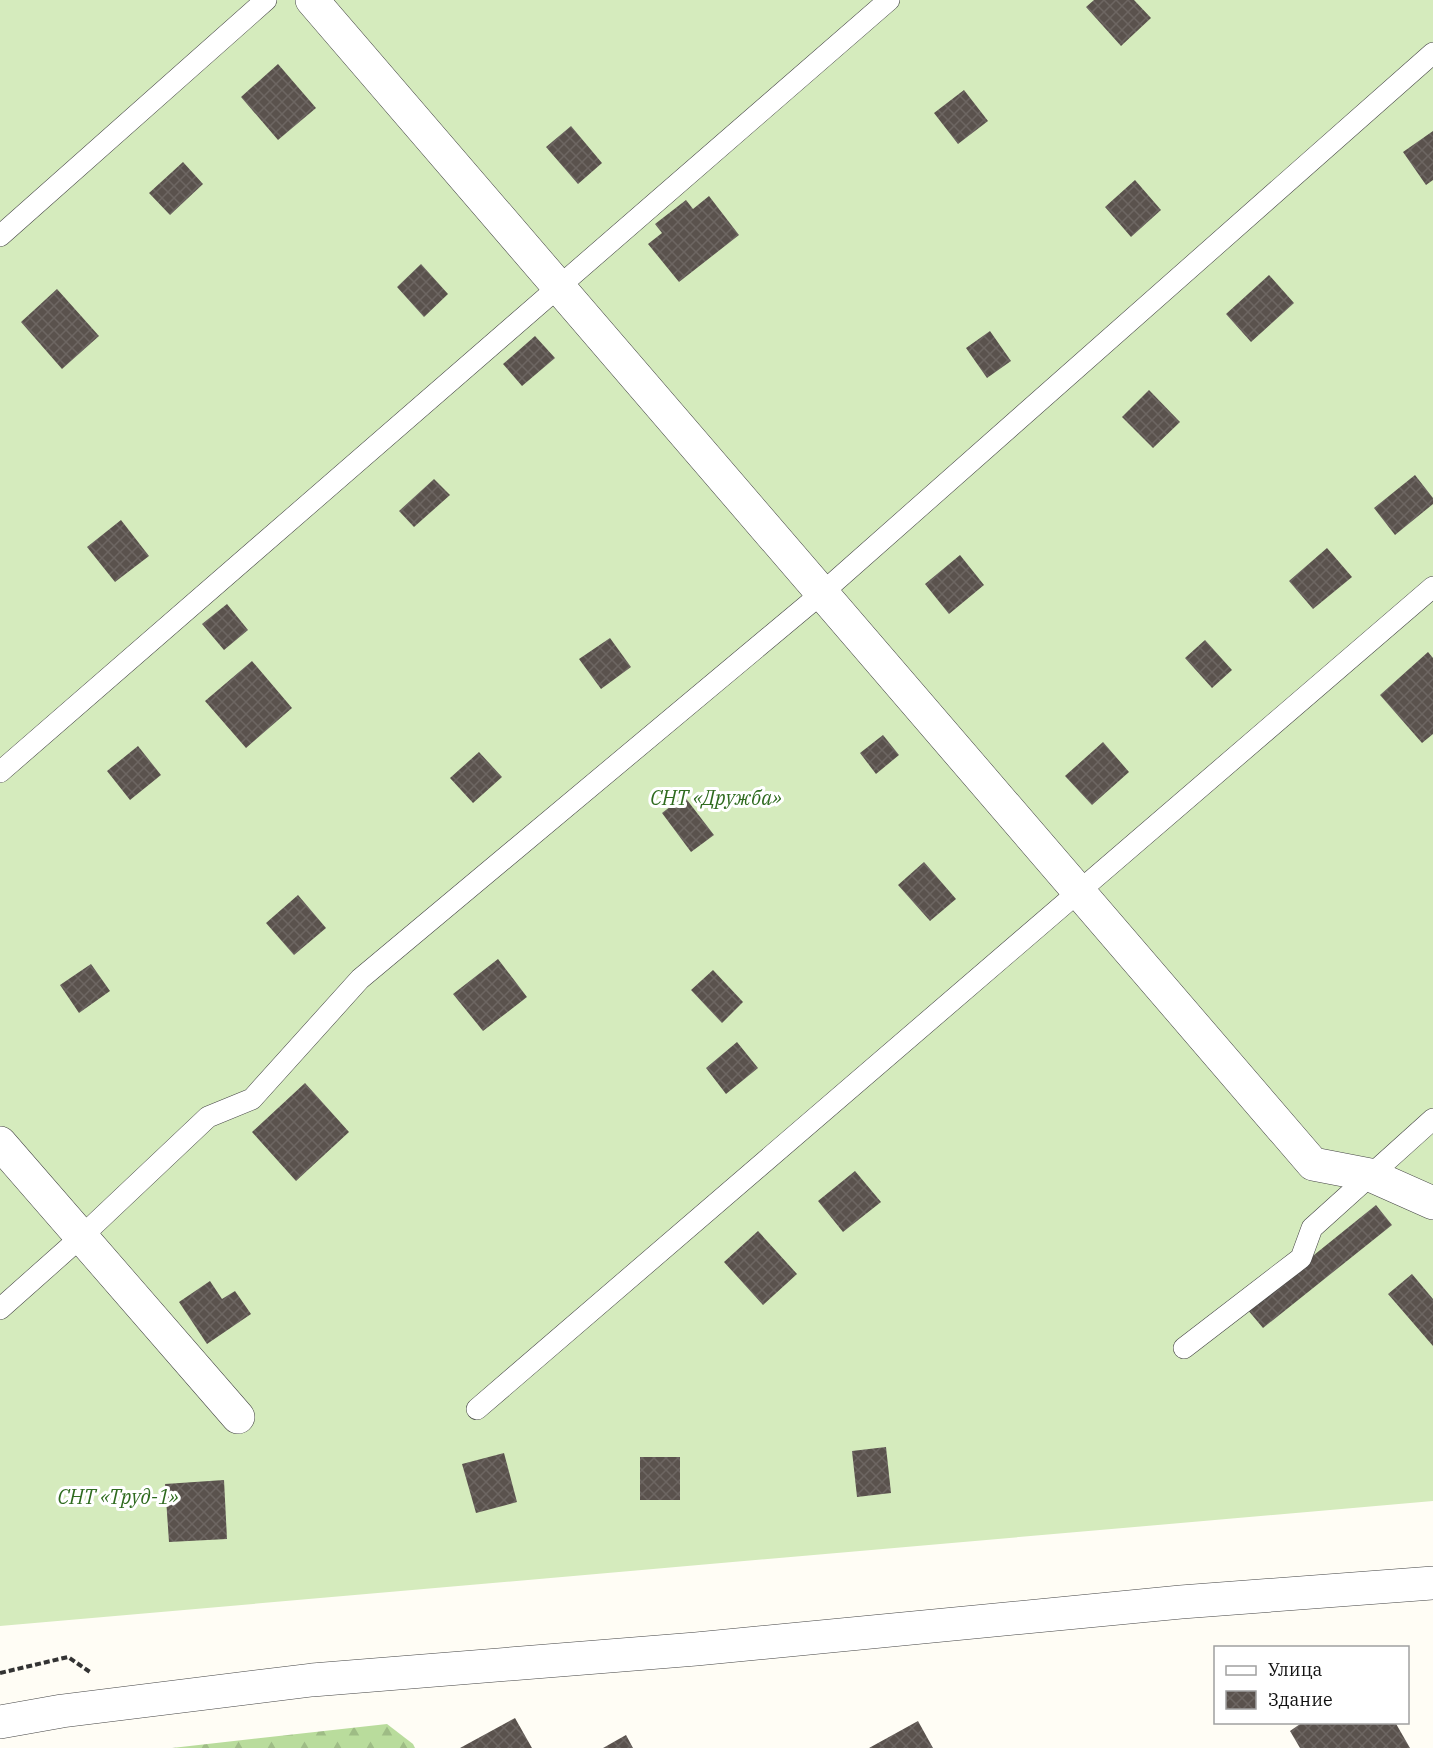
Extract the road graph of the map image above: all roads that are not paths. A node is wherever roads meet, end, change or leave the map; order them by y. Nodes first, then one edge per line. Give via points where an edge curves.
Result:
1 (266, 0) edge
2 (312, 0) edge
3 (889, 0) edge
4 (1433, 53) edge
5 (0, 236) edge
6 (559, 287) junction
7 (1433, 587) edge
8 (822, 593) junction
9 (0, 772) edge
10 (1079, 892) junction
11 (1433, 1119) edge
12 (0, 1143) edge
13 (1370, 1175) junction
14 (1433, 1203) edge
15 (81, 1237) junction
16 (0, 1309) edge
17 (1184, 1348) dead end
18 (477, 1409) dead end
19 (238, 1417) dead end
20 (1433, 1583) edge
21 (0, 1722) edge

1 - 5 lane
2 - 6 street
3 - 6 lane
4 - 8 lane
6 - 8 street
6 - 9 lane
7 - 10 lane
8 - 10 street
8 - 15 lane via 360,979 252,1099 208,1117
10 - 13 street via 1313,1164
10 - 18 lane
11 - 13 lane
12 - 15 street
13 - 14 street
13 - 17 lane via 1312,1228 1301,1258
15 - 16 lane
15 - 19 street
20 - 21 street via 312,1680

